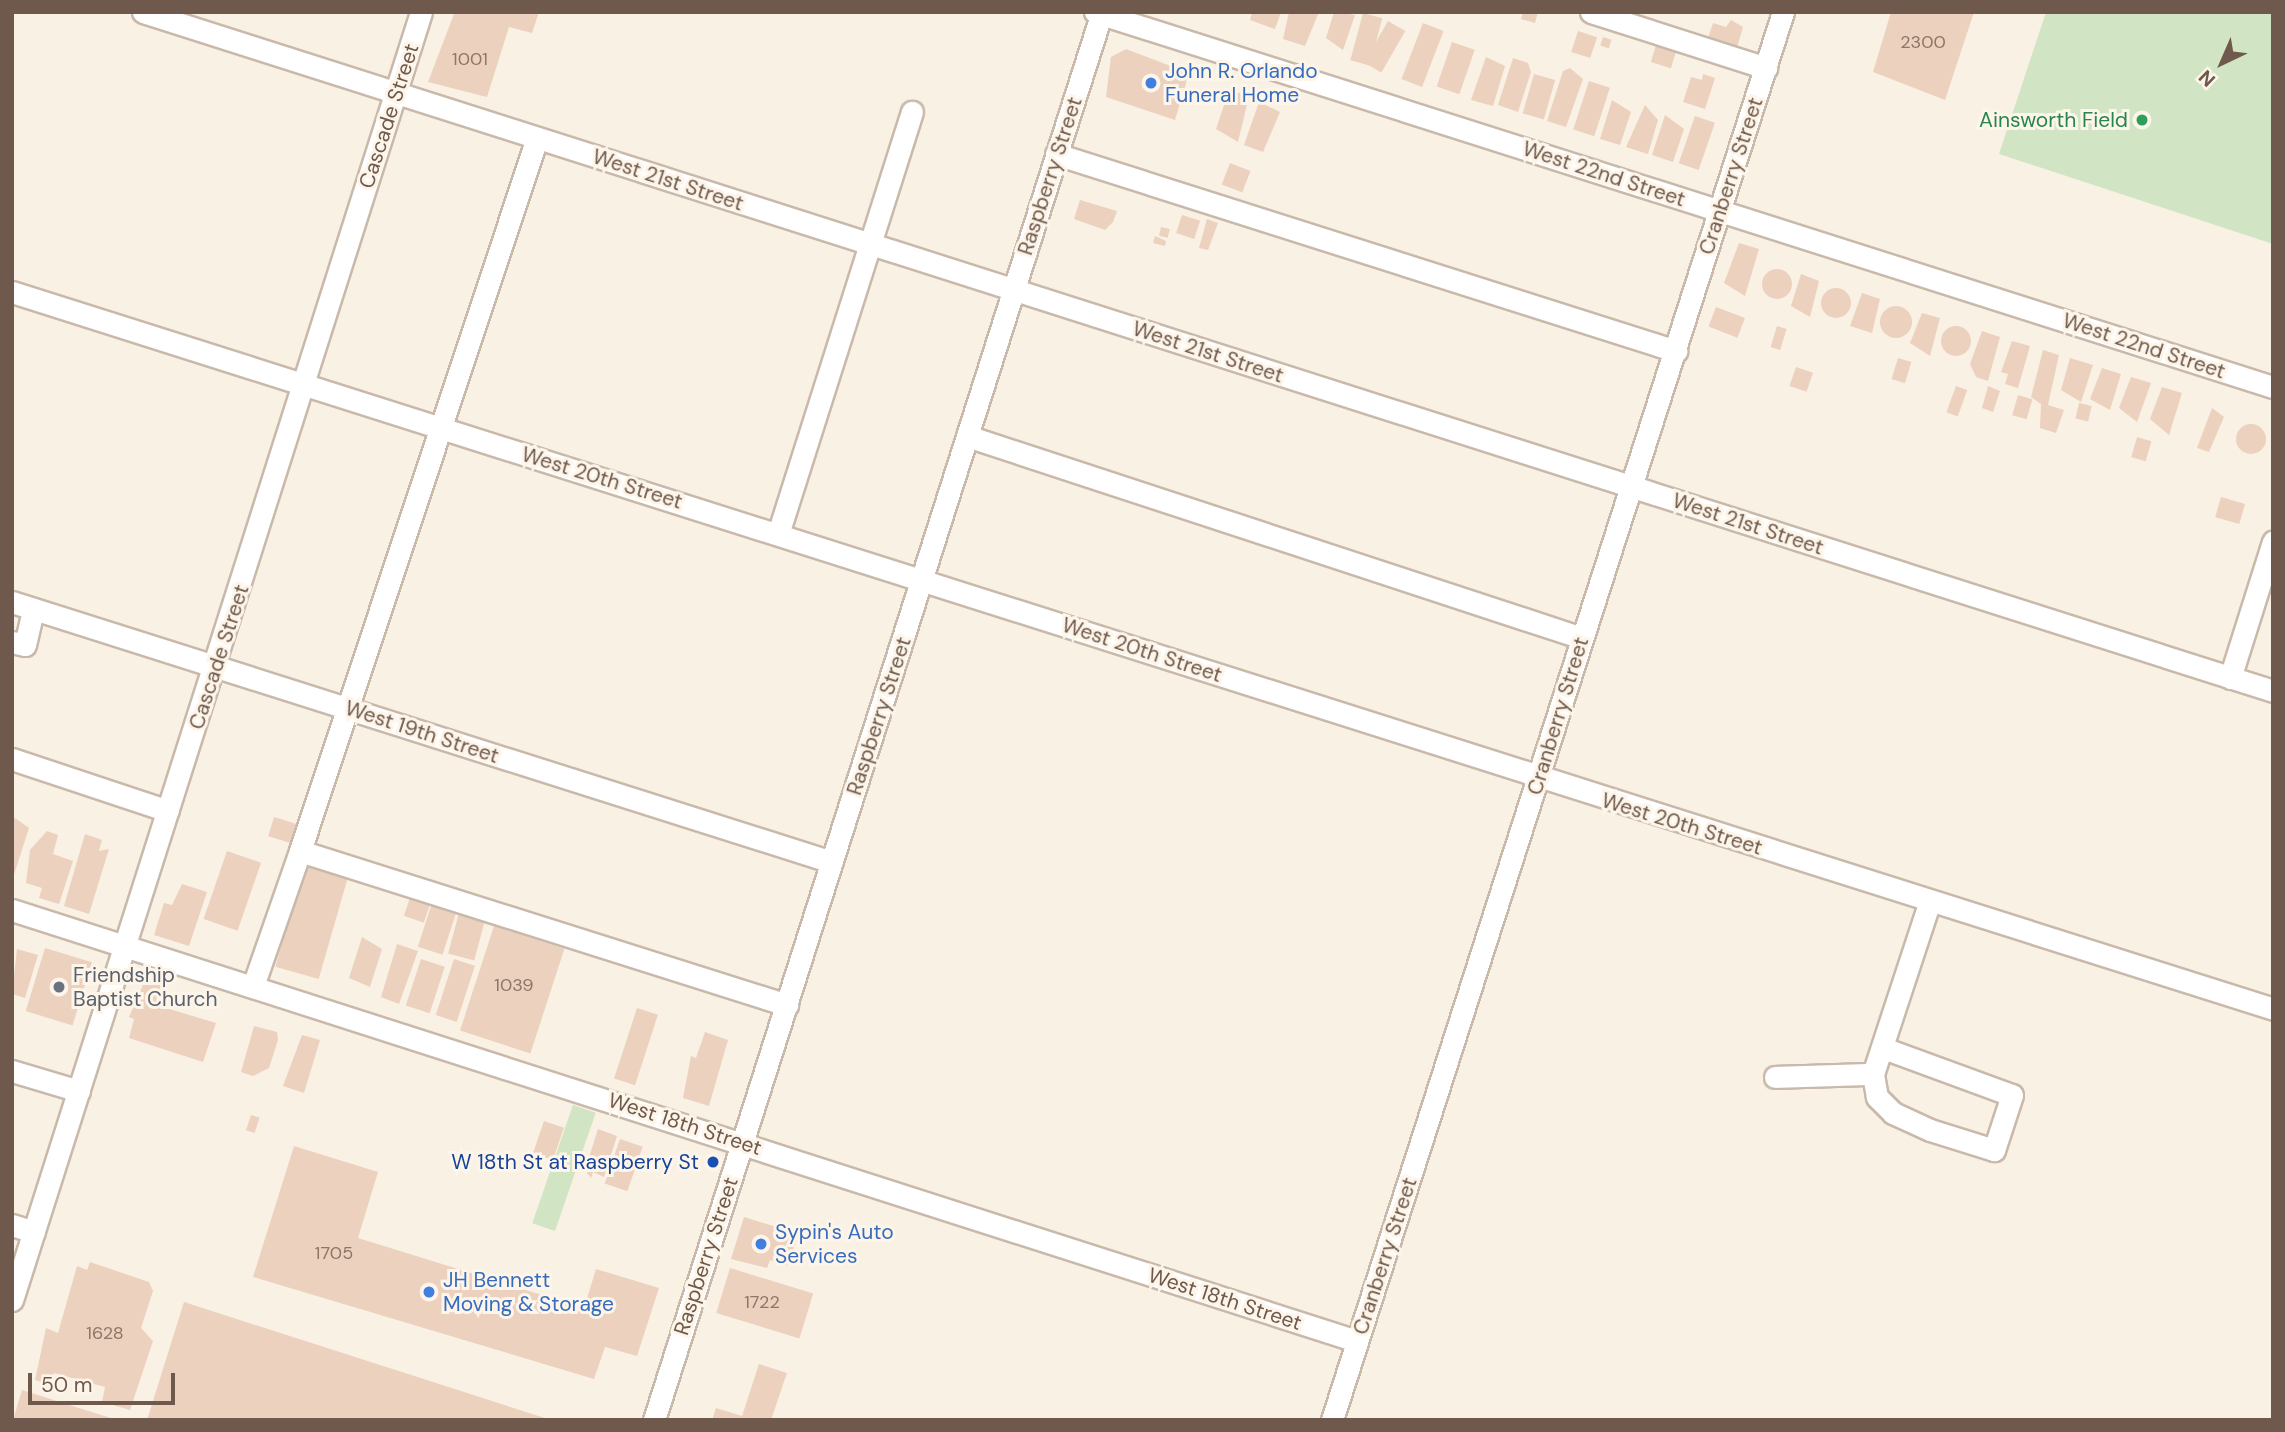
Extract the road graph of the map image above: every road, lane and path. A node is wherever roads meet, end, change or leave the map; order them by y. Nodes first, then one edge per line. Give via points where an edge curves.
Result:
1 (143, 12) edge
2 (421, 12) edge
3 (1591, 12) edge
4 (1783, 12) edge
5 (1099, 13) edge
6 (1766, 68) junction
7 (396, 93) junction
8 (912, 112) dead end
9 (537, 138) junction
10 (1056, 154) junction
11 (1720, 211) junction
12 (870, 244) junction
13 (1013, 290) junction
14 (12, 292) edge
15 (1676, 351) junction
16 (303, 384) junction
17 (2273, 387) edge
18 (442, 428) junction
19 (967, 436) junction
20 (1633, 487) junction
21 (778, 534) junction
22 (2273, 542) edge
23 (922, 579) junction
24 (12, 602) edge
25 (33, 609) junction
26 (1582, 638) junction
27 (12, 642) edge
28 (217, 667) junction
29 (2230, 678) junction
30 (2273, 691) edge
31 (349, 709) junction
32 (12, 759) edge
33 (1539, 779) junction
34 (168, 811) junction
35 (300, 850) junction
36 (832, 862) junction
37 (1930, 901) junction
38 (12, 910) edge
39 (125, 945) junction
40 (253, 986) junction
41 (787, 1005) junction
42 (2273, 1009) edge
43 (1886, 1049) junction
44 (12, 1070) edge
45 (1873, 1074) junction
46 (1775, 1077) dead end
47 (79, 1091) junction
48 (742, 1143) junction
49 (12, 1225) edge
50 (34, 1232) junction
51 (12, 1300) edge
52 (1357, 1341) junction
53 (654, 1420) edge
54 (1332, 1420) edge

1 - 7 street, West 21st Street
2 - 7 street, Cascade Street
3 - 6 street
4 - 6 street, Cranberry Street
5 - 10 street, Raspberry Street
5 - 11 street, West 22nd Street
6 - 11 street, Cranberry Street
7 - 9 street, West 21st Street
7 - 16 street, Cascade Street
8 - 12 street
9 - 12 street, West 21st Street
9 - 18 street
10 - 13 street, Raspberry Street
10 - 15 street
11 - 15 street, Cranberry Street
11 - 17 street, West 22nd Street
12 - 13 street, West 21st Street
12 - 21 street
13 - 19 street, Raspberry Street
13 - 20 street, West 21st Street
14 - 16 street, West 20th Street
15 - 20 street, Cranberry Street
16 - 18 street, West 20th Street
16 - 28 street, Cascade Street
18 - 21 street, West 20th Street
18 - 31 street
19 - 23 street, Raspberry Street
19 - 26 street
20 - 26 street, Cranberry Street
20 - 29 street, West 21st Street
21 - 23 street, West 20th Street
22 - 29 street
23 - 33 street, West 20th Street
23 - 36 street, Raspberry Street
24 - 25 street, West 19th Street
25 - 27 street via 25,645
25 - 28 street, West 19th Street
26 - 33 street, Cranberry Street
28 - 31 street, West 19th Street
28 - 34 street, Cascade Street
29 - 30 street, West 21st Street
31 - 35 street
31 - 36 street, West 19th Street
32 - 34 street
33 - 37 street, West 20th Street
33 - 52 street, Cranberry Street
34 - 39 street, Cascade Street
35 - 40 street
35 - 41 street
36 - 41 street, Raspberry Street
37 - 42 street, West 20th Street
37 - 43 street
38 - 39 street, West 18th Street
39 - 40 street, West 18th Street
39 - 47 street, Cascade Street
40 - 48 street, West 18th Street
41 - 48 street, Raspberry Street
43 - 45 street
43 - 45 street via 2012,1095 1994,1150 1893,1113 1877,1097
44 - 47 street
45 - 46 street
47 - 50 street, Cascade Street
48 - 52 street, West 18th Street
48 - 53 street, Raspberry Street
49 - 50 street
50 - 51 street, Cascade Street
52 - 54 street, Cranberry Street

